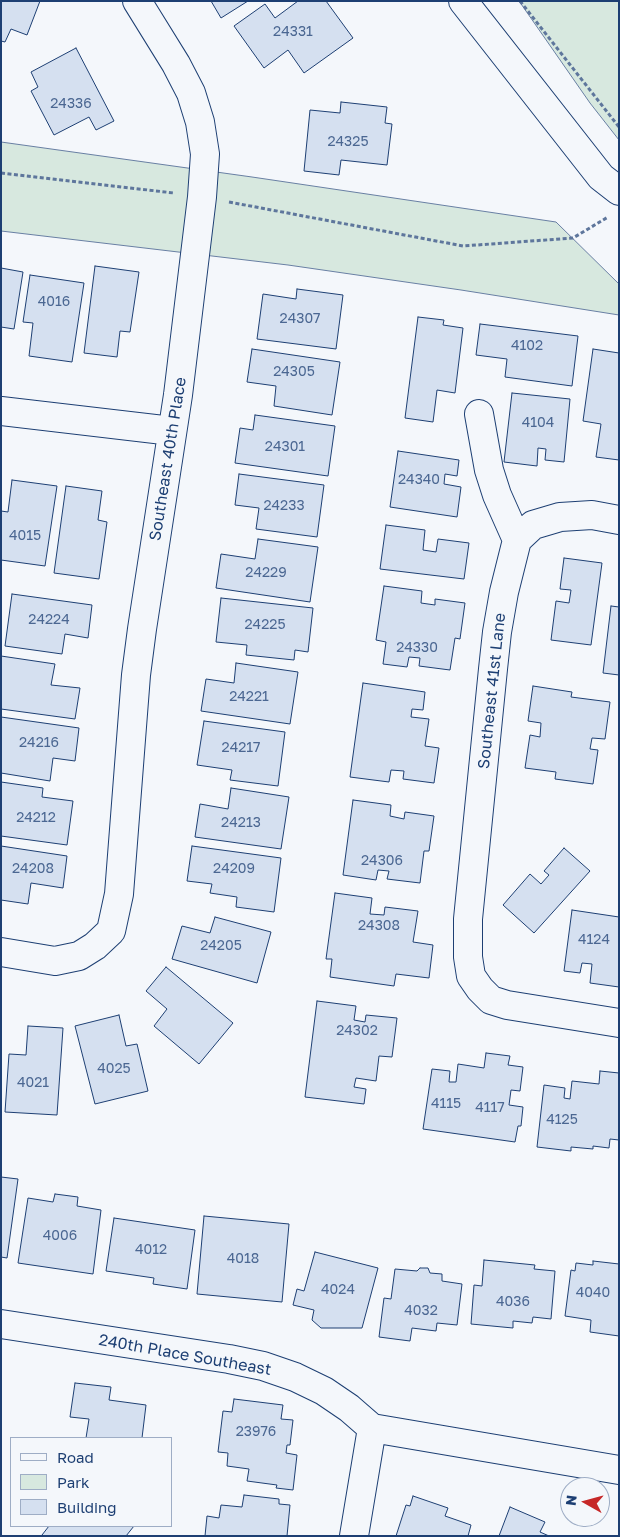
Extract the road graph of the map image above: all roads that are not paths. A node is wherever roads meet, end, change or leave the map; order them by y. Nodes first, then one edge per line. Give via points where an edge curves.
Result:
1 (137, 1) edge
2 (463, 1) edge
3 (615, 203) edge
4 (1, 410) edge
5 (479, 414) dead end
6 (172, 432) junction
7 (619, 520) edge
8 (517, 540) junction
9 (1, 952) edge
10 (619, 1023) edge
11 (1, 1324) edge
12 (372, 1428) junction
13 (619, 1470) edge
14 (354, 1536) edge

1 - 6 street, Southeast 40th Place via 191,93 205,154
2 - 3 street via 601,177
4 - 6 street
5 - 8 street via 489,470
6 - 9 street, Southeast 40th Place via 137,668 119,894 111,931 79,956 55,961
7 - 8 street via 592,515 560,516 533,525
8 - 10 street, Southeast 41st Lane via 504,592 493,669 468,919 471,976 491,1000
11 - 12 street, 240th Place Southeast via 263,1366 324,1391
12 - 13 street
12 - 14 street

